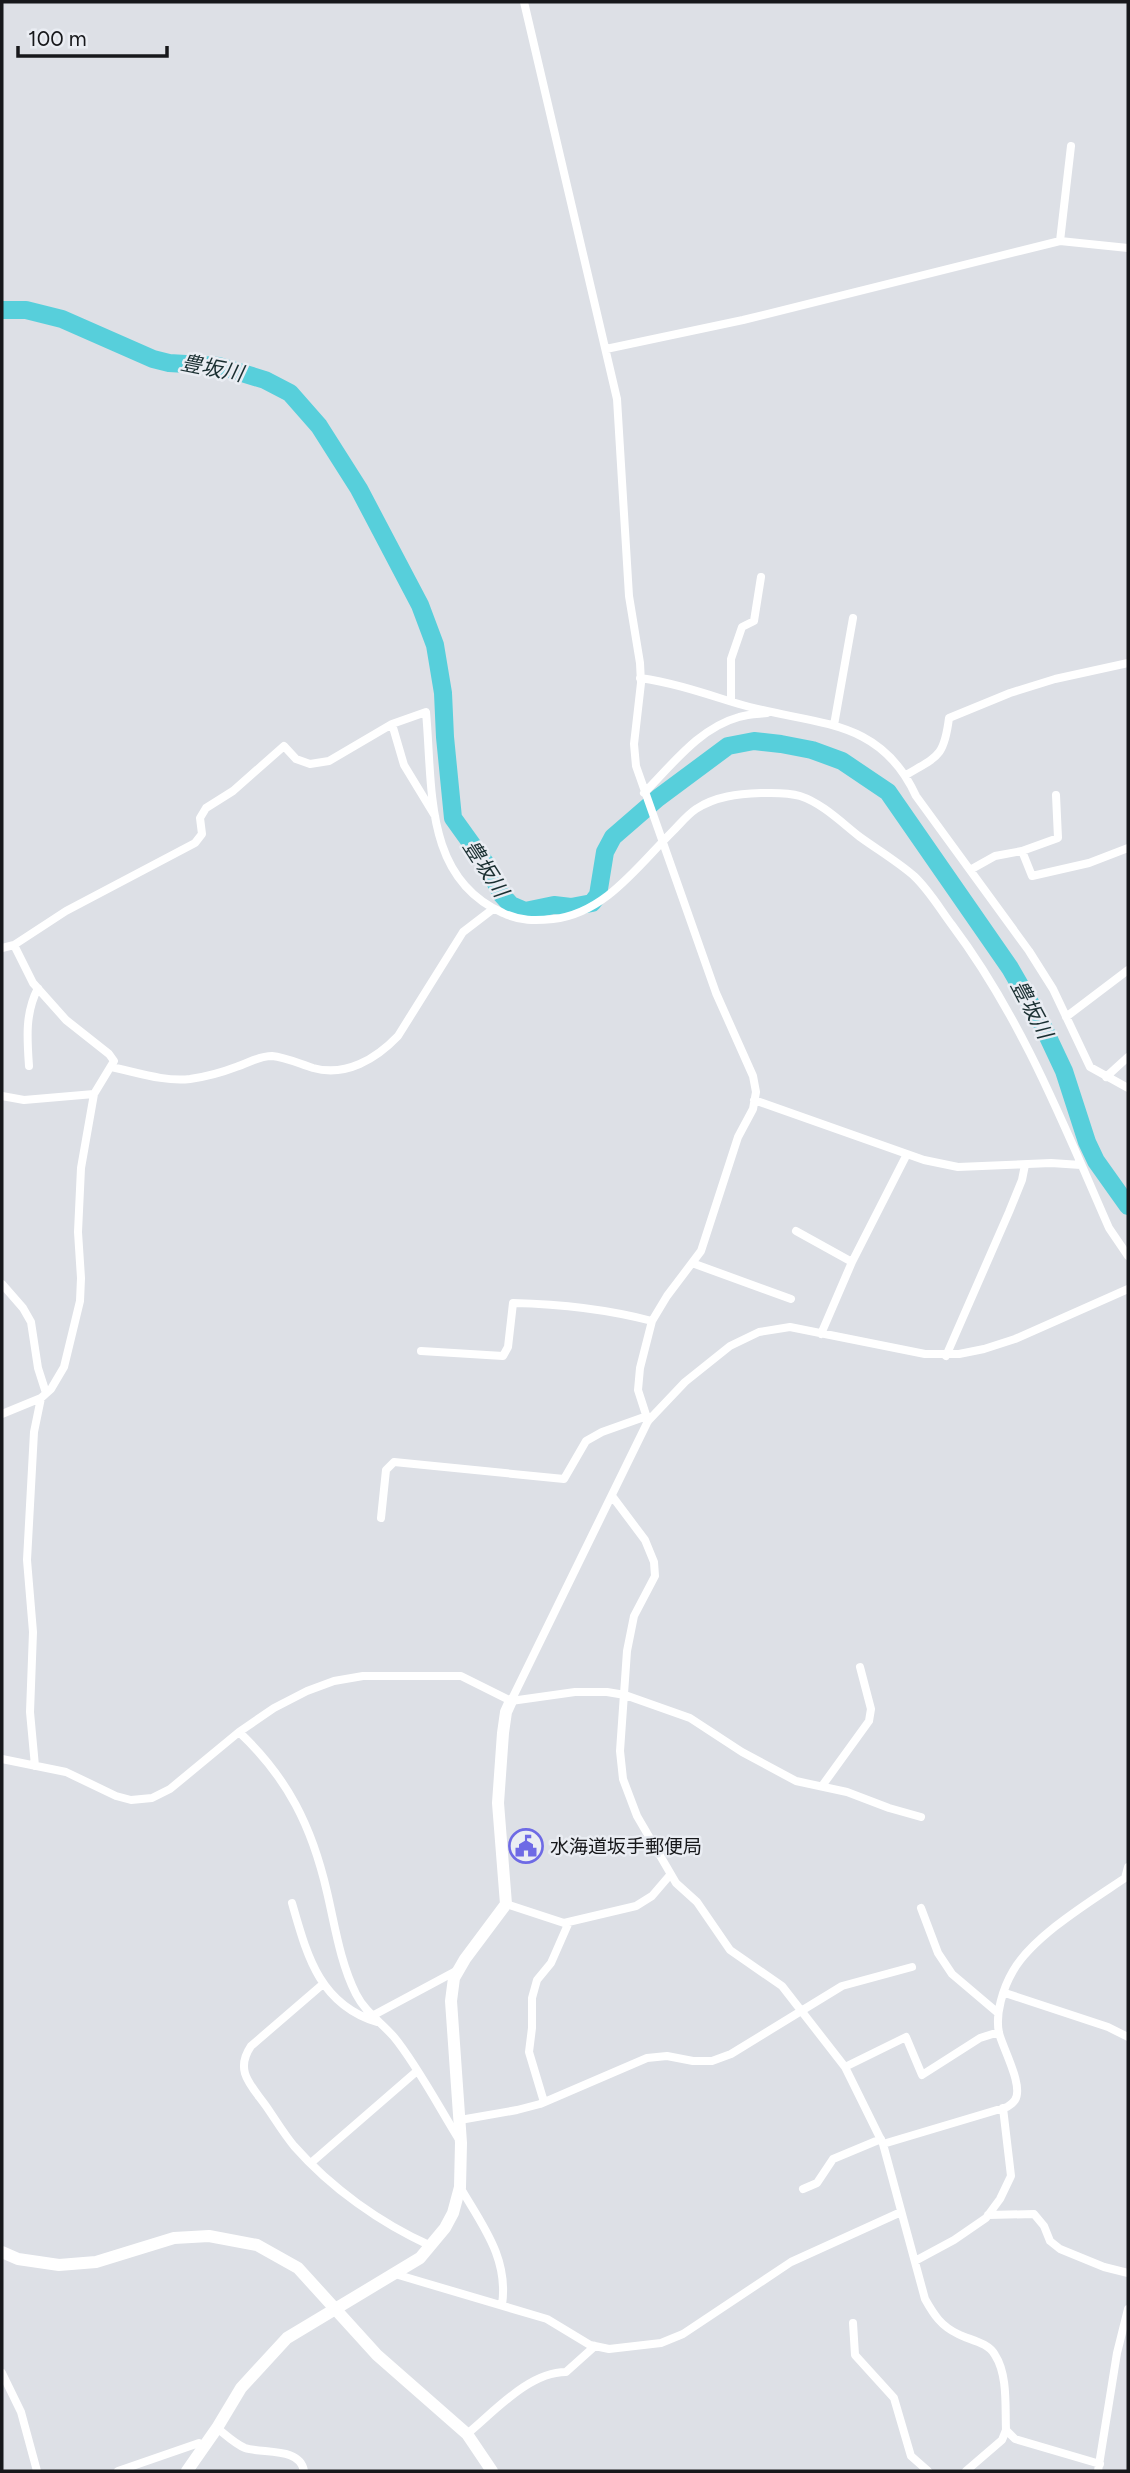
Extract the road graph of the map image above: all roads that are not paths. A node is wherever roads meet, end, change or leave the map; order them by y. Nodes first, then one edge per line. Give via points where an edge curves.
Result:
1 (524, 2) edge
2 (1071, 146) dead end
3 (1060, 241) junction
4 (1128, 248) edge
5 (606, 349) junction
6 (761, 577) dead end
7 (853, 618) dead end
8 (1128, 663) edge
9 (640, 678) junction
10 (731, 701) junction
11 (774, 712) junction
12 (392, 724) junction
13 (834, 725) junction
14 (906, 775) junction
15 (645, 795) junction
16 (1056, 795) dead end
17 (436, 817) junction
18 (661, 840) junction
19 (1128, 848) edge
20 (1022, 851) junction
21 (970, 870) junction
22 (493, 909) junction
23 (14, 945) junction
24 (2, 948) edge
25 (1128, 970) edge
26 (38, 988) junction
27 (1066, 1017) junction
28 (1128, 1057) edge
29 (29, 1066) dead end
30 (111, 1066) junction
31 (1106, 1077) junction
32 (1128, 1088) edge
33 (94, 1094) junction
34 (2, 1096) edge
35 (754, 1100) junction
36 (907, 1154) junction
37 (1025, 1165) junction
38 (1081, 1165) junction
39 (796, 1231) dead end
40 (1128, 1256) edge
41 (852, 1262) junction
42 (692, 1263) junction
43 (2, 1284) edge
44 (1128, 1289) edge
45 (790, 1299) dead end
46 (652, 1321) junction
47 (821, 1334) junction
48 (421, 1351) dead end
49 (946, 1356) junction
50 (44, 1396) junction
51 (2, 1414) edge
52 (648, 1419) junction
53 (612, 1496) junction
54 (381, 1518) dead end
55 (860, 1667) dead end
56 (625, 1695) junction
57 (511, 1701) junction
58 (239, 1732) junction
59 (2, 1759) edge
60 (35, 1766) junction
61 (822, 1786) junction
62 (921, 1817) dead end
63 (1128, 1867) edge
64 (670, 1875) junction
65 (292, 1903) dead end
66 (506, 1904) junction
67 (920, 1908) dead end
68 (569, 1922) junction
69 (912, 1967) dead end
70 (459, 1970) junction
71 (323, 1984) junction
72 (1005, 1993) junction
73 (802, 2009) junction
74 (998, 2013) junction
75 (372, 2016) junction
76 (380, 2024) junction
77 (999, 2032) junction
78 (1128, 2037) edge
79 (845, 2067) junction
80 (416, 2071) junction
81 (544, 2102) junction
82 (1003, 2108) junction
83 (460, 2120) junction
84 (882, 2141) junction
85 (461, 2143) junction
86 (312, 2162) junction
87 (460, 2187) junction
88 (803, 2189) dead end
89 (901, 2212) junction
90 (988, 2215) junction
91 (431, 2246) junction
92 (2, 2252) edge
93 (915, 2261) junction
94 (1128, 2273) edge
95 (395, 2274) junction
96 (502, 2305) junction
97 (336, 2308) junction
98 (1128, 2309) edge
99 (853, 2323) dead end
100 (595, 2346) junction
101 (2, 2373) edge
102 (218, 2428) junction
103 (1006, 2430) junction
104 (467, 2434) junction
105 (204, 2446) junction
106 (1099, 2467) edge
107 (37, 2471) edge
108 (118, 2471) edge
109 (187, 2471) edge
110 (304, 2471) edge
111 (492, 2471) edge
112 (928, 2471) edge
113 (966, 2471) edge

1 - 5 street
2 - 3 street
3 - 4 street
3 - 5 street
5 - 9 street via 617,399 629,596
6 - 10 street via 754,621 742,627 731,659
7 - 13 street
8 - 14 street via 1010,692 949,718 942,750
9 - 10 street via 676,683
9 - 15 street via 634,744
10 - 11 street
11 - 13 street
11 - 15 street via 717,726 700,737
12 - 17 street via 404,765
12 - 17 street via 426,712
12 - 23 street via 329,761 310,764 296,759 284,746 233,792 206,808 200,818 202,834 195,843 66,911
13 - 14 street via 883,749
14 - 21 street
15 - 18 street
16 - 20 street via 1058,838
17 - 22 street via 451,869
18 - 22 street via 615,890 580,913 534,921
18 - 35 street via 716,993 753,1076
18 - 38 street via 695,809 718,798 778,793 800,796 915,877 1001,996
19 - 20 street via 1032,876
20 - 21 street via 995,856
21 - 27 street via 1029,951
22 - 30 street via 463,932 398,1036 365,1063 317,1069 273,1056 189,1079 155,1077
23 - 24 street
23 - 26 street
25 - 27 street
26 - 29 street via 29,1012
26 - 30 street via 66,1020 109,1054 114,1061
27 - 31 street via 1090,1067
28 - 31 street
30 - 33 street
31 - 32 street
33 - 34 street via 24,1100
33 - 50 street via 80,1168 80,1301 64,1367
35 - 36 street
35 - 42 street via 702,1251
36 - 37 street via 958,1167
36 - 41 street
37 - 38 street
37 - 49 street via 1014,1202
38 - 40 street via 1109,1228
39 - 41 street
41 - 47 street
42 - 45 street
42 - 46 street
43 - 50 street via 31,1322
44 - 49 street via 1015,1339
46 - 48 street via 612,1310 513,1303 503,1356
46 - 52 street via 638,1390
47 - 49 street
47 - 52 street via 790,1327 759,1332 730,1346
50 - 51 street
50 - 60 street via 34,1432 27,1560
52 - 53 street
52 - 54 street via 586,1441 564,1479 394,1462 386,1470
53 - 56 street via 645,1540 655,1576 634,1616
53 - 57 street
55 - 61 street via 871,1709 869,1721
56 - 57 street via 575,1692
56 - 61 street via 690,1718 777,1772
56 - 64 street via 620,1751 623,1779 637,1816
57 - 58 street via 461,1676 363,1675 307,1691
57 - 66 street via 506,1712 498,1803
58 - 60 street via 170,1790 152,1798 116,1796 66,1772
58 - 75 street via 264,1755 299,1809 314,1843 341,1956 356,1994
59 - 60 street
61 - 62 street
63 - 72 street via 1125,1878 1023,1957
64 - 68 street via 636,1906
64 - 73 street via 697,1902 730,1950 782,1986
65 - 71 street via 307,1956
66 - 68 street
66 - 70 street
67 - 74 street via 952,1974
68 - 81 street via 532,1998 529,2052
69 - 73 street via 842,1986
70 - 75 street
70 - 83 street via 451,2001
71 - 76 street via 345,2006
71 - 86 street via 243,2058 250,2084 294,2145
72 - 74 street
72 - 78 street
73 - 79 street
73 - 81 street via 712,2061 647,2058
74 - 77 street
75 - 76 street
76 - 80 street
77 - 79 street via 980,2038 922,2075 906,2037
77 - 82 street via 1018,2088 1016,2099
79 - 84 street
80 - 85 street
80 - 86 street
81 - 83 street
82 - 84 street
82 - 90 street via 1011,2175
83 - 85 street
84 - 88 street via 833,2159 817,2183
84 - 89 street
85 - 87 street
86 - 91 street via 396,2230
87 - 91 street via 453,2213
87 - 96 street via 500,2259 505,2286
89 - 93 street
89 - 100 street via 791,2262 683,2334 661,2343 609,2349
90 - 93 street
90 - 94 street via 1034,2214 1060,2249
91 - 95 street
92 - 97 street via 59,2266 96,2262 174,2238 209,2236 257,2245 298,2267
93 - 103 street via 925,2299 937,2320 995,2354 1003,2379
95 - 96 street
95 - 97 street
96 - 100 street via 547,2319
97 - 102 street via 287,2338 241,2388
97 - 104 street via 377,2355
98 - 106 street
99 - 112 street via 855,2355 894,2398 911,2456
100 - 104 street via 566,2372 535,2378
101 - 107 street via 21,2412
102 - 105 street
102 - 110 street via 245,2448 297,2458
103 - 106 street via 1016,2439
103 - 113 street via 1002,2440
104 - 111 street
105 - 108 street via 199,2443
105 - 109 street

